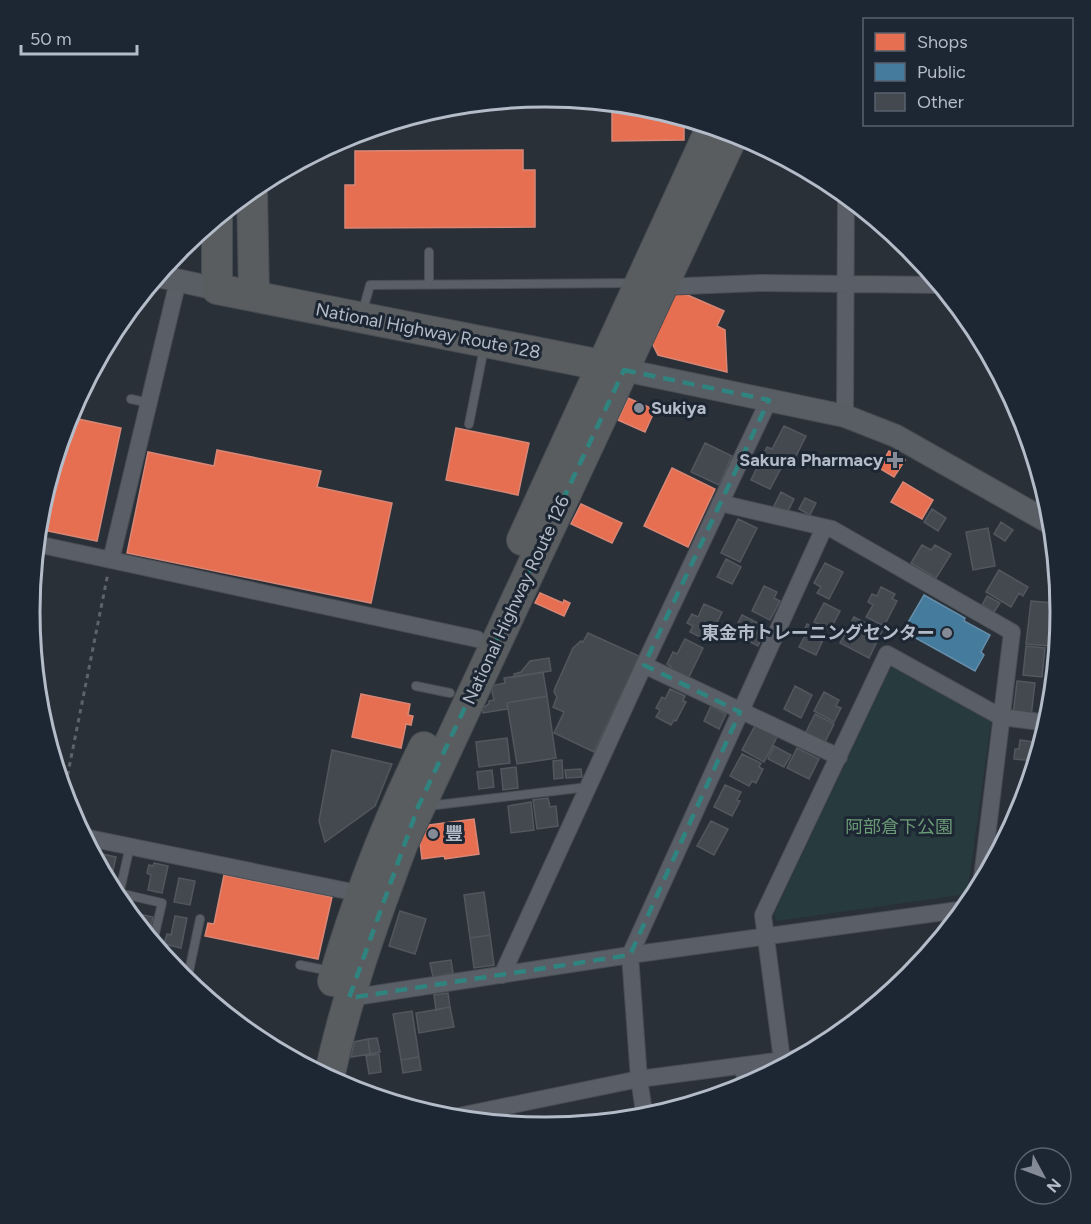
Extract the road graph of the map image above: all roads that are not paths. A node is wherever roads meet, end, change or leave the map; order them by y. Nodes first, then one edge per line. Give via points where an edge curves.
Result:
1 (709, 134) edge
2 (729, 142) edge
3 (252, 201) edge
4 (846, 206) edge
5 (217, 229) edge
6 (429, 252) dead end
7 (168, 279) edge
8 (429, 285) junction
9 (650, 285) junction
10 (846, 285) junction
11 (930, 285) edge
12 (217, 289) junction
13 (254, 296) junction
14 (361, 317) junction
15 (485, 342) junction
16 (613, 368) junction
17 (131, 399) dead end
18 (769, 400) junction
19 (149, 403) junction
20 (845, 416) junction
21 (469, 424) dead end
22 (720, 503) junction
23 (1042, 518) edge
24 (824, 528) junction
25 (45, 546) edge
26 (111, 560) junction
27 (477, 639) junction
28 (644, 665) junction
29 (416, 686) dead end
30 (450, 693) junction
31 (740, 712) junction
32 (1001, 717) junction
33 (1038, 722) edge
34 (838, 757) junction
35 (588, 787) junction
36 (418, 807) junction
37 (95, 839) edge
38 (130, 846) junction
39 (984, 864) edge
40 (121, 885) edge
41 (362, 894) junction
42 (130, 898) edge
43 (952, 911) edge
44 (200, 919) dead end
45 (155, 932) edge
46 (766, 936) junction
47 (630, 955) junction
48 (300, 965) dead end
49 (189, 970) edge
50 (502, 975) junction
51 (343, 985) junction
52 (790, 1053) edge
53 (314, 1061) edge
54 (777, 1061) edge
55 (743, 1065) junction
56 (330, 1069) edge
57 (745, 1076) edge
58 (639, 1080) junction
59 (643, 1107) edge
60 (477, 1112) edge

1 - 9 highway, National Highway Route 126
2 - 9 highway, National Highway Route 126
3 - 13 highway
4 - 10 street
5 - 12 highway
6 - 8 lane
7 - 12 street
7 - 19 street
8 - 9 lane
8 - 14 lane via 370,285
9 - 10 street
9 - 16 highway, National Highway Route 126
10 - 11 street
10 - 20 street
12 - 13 highway, National Highway Route 128
13 - 14 highway, National Highway Route 128
14 - 15 highway, National Highway Route 128
15 - 16 highway, National Highway Route 128
15 - 21 lane
16 - 18 street
16 - 27 highway, National Highway Route 126
16 - 36 highway, National Highway Route 126
17 - 19 lane
18 - 20 street
18 - 22 street
19 - 26 street
20 - 23 street via 896,436
22 - 24 street
22 - 28 street
24 - 31 street
24 - 32 street via 1011,632
25 - 26 street
26 - 27 street
27 - 30 highway, National Highway Route 126
28 - 31 street
28 - 35 street
29 - 30 lane
30 - 41 highway, National Highway Route 126 via 397,802
31 - 34 street
31 - 47 street
32 - 33 street
32 - 34 street via 887,654
32 - 39 street
34 - 46 street via 763,915
35 - 36 lane
35 - 50 street
36 - 51 highway, National Highway Route 126
37 - 38 street
38 - 40 lane
38 - 41 street
41 - 51 highway, National Highway Route 126
42 - 45 lane via 162,903
43 - 46 street
44 - 49 lane
46 - 47 street
46 - 52 street
47 - 50 street
47 - 58 street
48 - 51 lane
50 - 51 street
51 - 53 highway, National Highway Route 126
51 - 56 highway, National Highway Route 126
54 - 55 street
55 - 57 street
55 - 58 street
58 - 59 street
58 - 60 street

